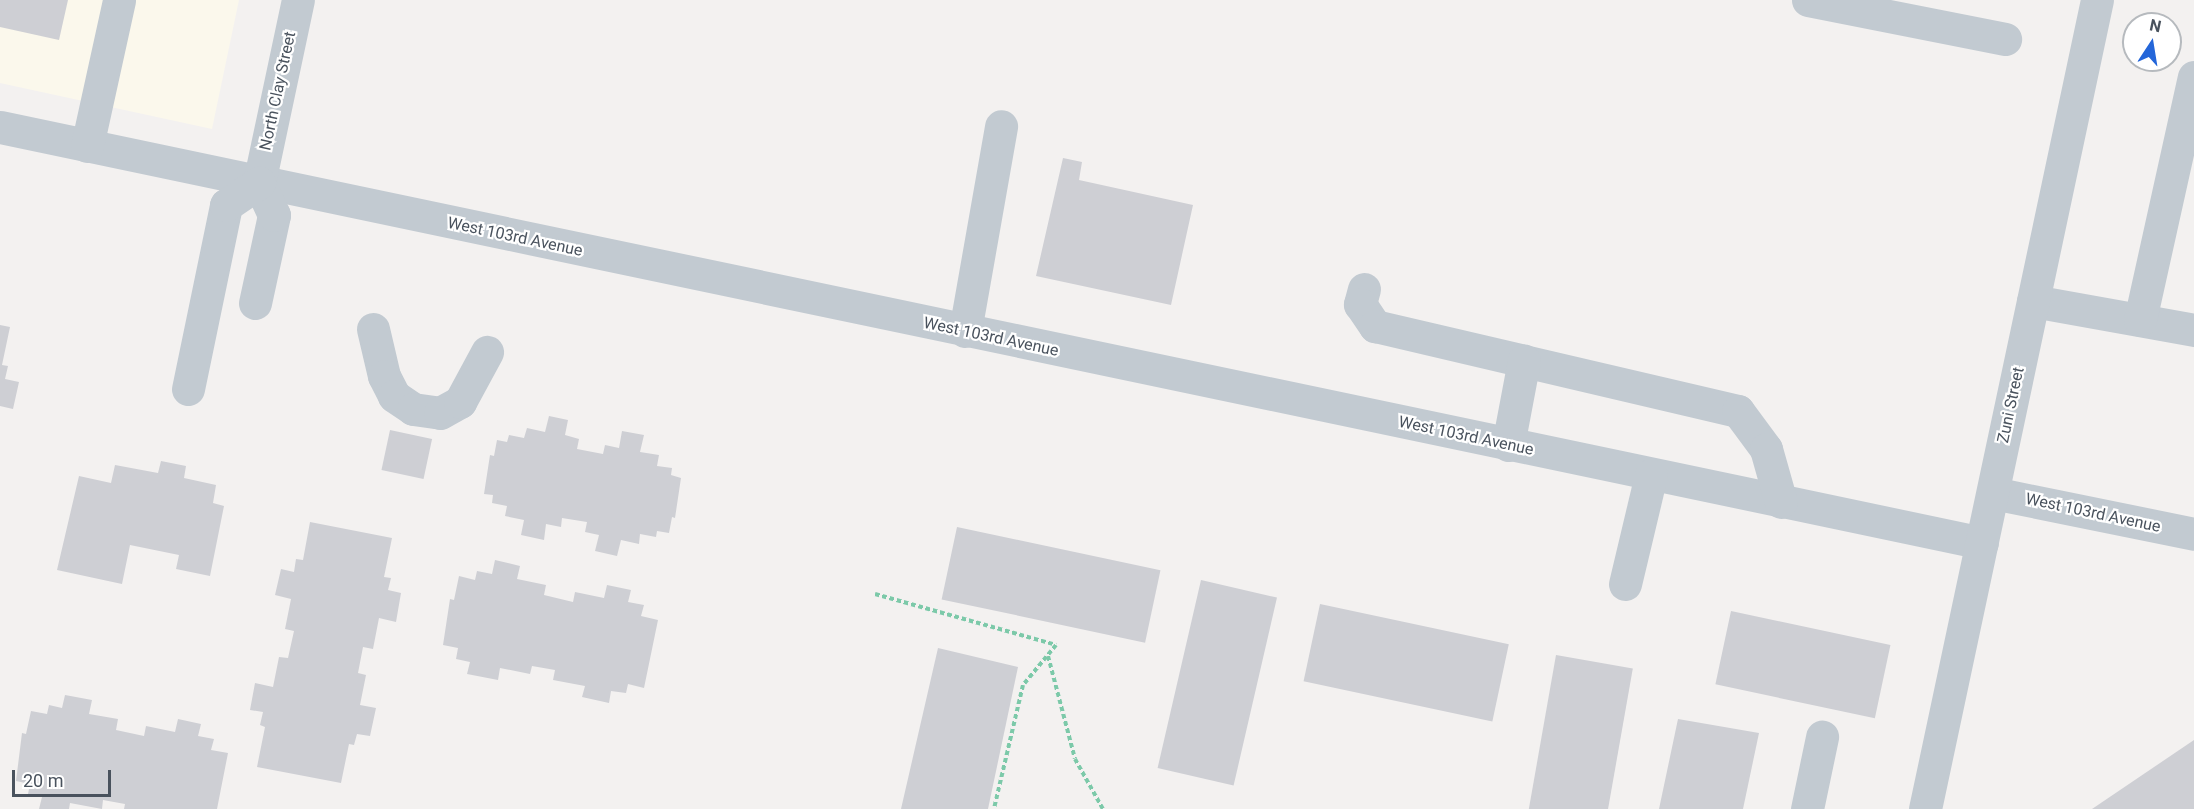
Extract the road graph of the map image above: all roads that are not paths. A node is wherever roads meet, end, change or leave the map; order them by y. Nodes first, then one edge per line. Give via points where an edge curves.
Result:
1 (120, 0) edge
2 (298, 0) edge
3 (1808, 0) edge
4 (2097, 0) edge
5 (2005, 39) dead end
6 (2194, 77) edge
7 (1001, 126) dead end
8 (0, 127) edge
9 (87, 146) junction
10 (2185, 159) edge
11 (259, 183) junction
12 (1364, 289) dead end
13 (2033, 301) junction
14 (255, 303) dead end
15 (2140, 320) junction
16 (373, 329) dead end
17 (2194, 330) edge
18 (964, 331) junction
19 (487, 352) dead end
20 (1524, 360) junction
21 (188, 389) dead end
22 (1508, 445) junction
23 (1650, 475) junction
24 (1993, 493) junction
25 (1782, 502) junction
26 (2194, 534) edge
27 (1982, 543) junction
28 (1625, 584) dead end
29 (1822, 737) dead end
30 (1807, 809) edge
31 (1925, 809) edge

1 - 9 street
2 - 11 street, North Clay Street
3 - 5 street
4 - 13 street, Zuni Street
6 - 10 street
7 - 18 street
8 - 9 street, West 103rd Avenue
9 - 11 street, West 103rd Avenue
10 - 15 street
11 - 14 street via 274,215
11 - 18 street, West 103rd Avenue
11 - 21 street via 226,205
12 - 20 street via 1360,304 1375,326
13 - 15 street
13 - 24 street, Zuni Street
15 - 17 street
16 - 19 street via 384,376 394,396 413,409 440,413 460,402
18 - 22 street, West 103rd Avenue
20 - 22 street
20 - 25 street via 1738,411 1766,449
22 - 23 street, West 103rd Avenue
23 - 25 street, West 103rd Avenue
23 - 28 street
24 - 26 street, West 103rd Avenue
24 - 27 street, Zuni Street
25 - 27 street, West 103rd Avenue
27 - 31 street, Zuni Street
29 - 30 street

